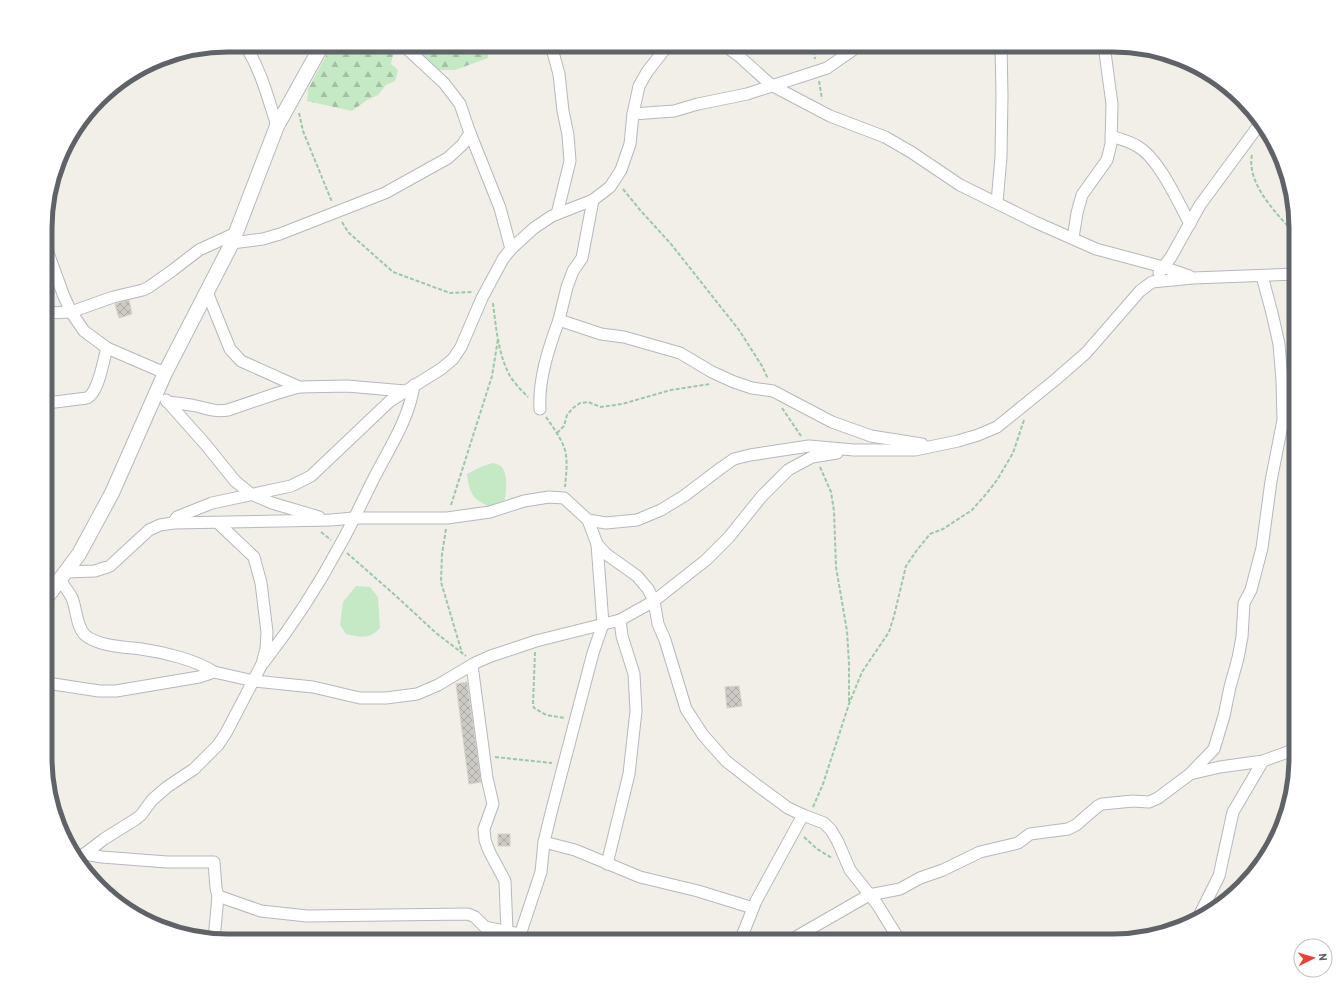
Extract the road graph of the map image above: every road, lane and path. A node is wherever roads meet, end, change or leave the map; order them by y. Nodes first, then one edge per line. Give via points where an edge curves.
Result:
1 (249, 52) edge
2 (318, 52) edge
3 (411, 52) edge
4 (553, 52) edge
5 (663, 52) edge
6 (734, 52) edge
7 (850, 52) edge
8 (1001, 52) edge
9 (1105, 52) edge
10 (771, 85) junction
11 (294, 95) junction
12 (633, 114) junction
13 (277, 126) junction
14 (1257, 127) edge
15 (470, 133) junction
16 (1111, 136) junction
17 (1253, 152) dead end
18 (615, 180) junction
19 (593, 200) junction
20 (997, 202) junction
21 (337, 213) junction
22 (557, 214) junction
23 (1190, 224) junction
24 (1289, 227) edge
25 (234, 238) junction
26 (1073, 238) junction
27 (511, 249) junction
28 (52, 266) edge
29 (1163, 267) junction
30 (1289, 274) edge
31 (1262, 276) junction
32 (1193, 278) junction
33 (1152, 282) junction
34 (207, 292) junction
35 (485, 293) junction
36 (71, 312) junction
37 (52, 313) edge
38 (559, 320) junction
39 (498, 337) junction
40 (107, 348) junction
41 (165, 373) junction
42 (710, 384) dead end
43 (299, 387) junction
44 (410, 388) junction
45 (773, 391) junction
46 (162, 397) junction
47 (52, 401) edge
48 (540, 409) junction
49 (1025, 419) dead end
50 (557, 433) junction
51 (809, 446) junction
52 (936, 446) junction
53 (854, 450) junction
54 (815, 456) junction
55 (251, 494) junction
56 (564, 498) junction
57 (353, 518) junction
58 (447, 518) junction
59 (307, 520) junction
60 (331, 520) junction
61 (588, 520) junction
62 (173, 523) junction
63 (218, 523) junction
64 (597, 544) junction
65 (339, 547) junction
66 (63, 576) junction
67 (52, 590) edge
68 (654, 601) junction
69 (620, 620) junction
70 (603, 624) junction
71 (536, 641) junction
72 (462, 653) junction
73 (262, 664) junction
74 (473, 664) junction
75 (214, 672) junction
76 (254, 681) junction
77 (52, 684) edge
78 (849, 704) junction
79 (576, 720) junction
80 (1289, 752) edge
81 (484, 756) junction
82 (1263, 762) junction
83 (564, 764) junction
84 (1190, 774) junction
85 (805, 816) junction
86 (544, 842) junction
87 (82, 856) edge
88 (83, 857) edge
89 (607, 864) junction
90 (850, 870) junction
91 (869, 895) junction
92 (218, 896) junction
93 (753, 908) junction
94 (1202, 909) edge
95 (744, 929) junction
96 (507, 931) junction
97 (215, 934) edge
98 (513, 934) edge
99 (520, 934) edge
100 (742, 934) edge
101 (745, 934) edge
102 (801, 934) edge
103 (895, 934) edge

1 - 13 street via 264,84
2 - 11 street
3 - 15 street via 444,83 460,104
4 - 22 street via 559,74 570,161
5 - 12 street via 639,86
6 - 10 street
7 - 10 street via 827,68
8 - 20 street via 1001,149
9 - 16 street via 1112,104
10 - 12 street via 747,94 674,111
10 - 20 street via 830,116 885,137 960,185
11 - 13 street
11 - 21 path via 303,131
12 - 18 street via 630,144
13 - 25 street
14 - 23 street via 1200,206
15 - 21 street via 463,144 448,158 385,193
15 - 27 street via 500,208
16 - 23 street via 1136,145 1148,155 1163,175
16 - 26 street via 1107,160 1082,196
17 - 24 path via 1252,173 1260,190
18 - 19 street
18 - 45 path via 671,244 738,330 762,366
19 - 22 street
19 - 38 street via 582,258 573,271 567,287
20 - 26 street
21 - 25 street via 263,239
21 - 35 path via 348,232 393,272 450,293
22 - 27 street via 534,228
23 - 29 street
25 - 34 street
25 - 36 street via 199,250 149,287
26 - 29 street via 1103,251
27 - 35 street
28 - 36 street
29 - 32 street
29 - 33 street
30 - 31 street
31 - 32 street
31 - 84 street via 1279,344 1283,420 1262,548 1251,590 1244,603 1242,638 1224,716 1214,749
32 - 33 street
33 - 52 street via 1140,291 1086,353 998,427
34 - 41 street
34 - 43 street via 235,356
35 - 39 path via 492,301
35 - 44 street via 453,359
36 - 37 street
36 - 40 street via 84,331
38 - 45 street via 601,334 680,353 734,382
38 - 48 street via 547,353
39 - 48 path via 510,375
39 - 58 path via 492,376
40 - 41 street
40 - 47 street via 97,387 92,396
41 - 46 street
42 - 50 path via 671,390 622,404 601,407 588,402 580,403 567,414 564,426
43 - 44 street
43 - 46 street via 221,411
44 - 55 street via 390,401 311,476 291,486
44 - 57 street via 412,396 398,435
45 - 51 path via 786,416
45 - 52 street via 832,422 871,436
46 - 55 street via 235,481
46 - 66 street via 79,554
48 - 50 path
49 - 78 path via 1013,453 988,493 972,510 943,529 930,534 906,566 889,632 862,672
50 - 56 path via 565,449 567,463
51 - 53 street
51 - 61 street via 734,459 684,496 661,510 637,520 606,523
52 - 53 street via 915,450
53 - 54 street
54 - 68 street via 788,470 706,560
54 - 78 path via 831,492 834,511 836,567 847,631
55 - 60 street via 272,503
55 - 62 street via 212,503 177,517
56 - 58 street via 549,497 524,501 490,512
56 - 61 street
57 - 58 street
57 - 60 street
57 - 65 street
58 - 72 path via 441,582
59 - 60 street
59 - 63 street
59 - 65 path
61 - 64 street
62 - 63 street
62 - 66 street via 149,530 110,566
63 - 73 street via 254,557 261,583 267,632
64 - 68 street via 606,554 637,576
64 - 70 street
65 - 72 path
65 - 73 street via 314,591
66 - 67 street
66 - 75 street via 82,632 87,637 109,646 147,650 194,662
68 - 69 street
68 - 85 street via 658,624 691,718 726,761 782,803
69 - 70 street
69 - 89 street via 622,636 634,674 636,710 629,774
70 - 71 street
70 - 79 street
71 - 74 street
71 - 79 path via 534,708 546,715
72 - 74 path
73 - 76 street
74 - 76 street via 417,694 386,698 360,698 313,687
74 - 81 street
75 - 76 street
75 - 77 street via 199,677 116,691
76 - 87 street via 218,745 194,769 152,800 136,819
78 - 85 path via 823,784 816,801
79 - 83 street
80 - 82 street
81 - 83 path
81 - 96 street via 493,804 484,829 485,840 505,881
82 - 84 street via 1220,767
82 - 94 street via 1233,812 1219,876
83 - 86 street
84 - 91 street via 1149,802 1102,804 1068,829 1030,834 1018,843 980,852 900,889
85 - 90 street via 831,830
85 - 90 path via 805,840
85 - 93 street
86 - 89 street via 575,850
86 - 99 street via 541,872
88 - 92 street via 213,862
89 - 93 street via 640,877
90 - 91 street
91 - 102 street
91 - 103 street
92 - 96 street via 261,911 307,916 468,914 475,917 485,928
92 - 97 street
93 - 95 street
95 - 100 street
95 - 101 street
96 - 98 street

